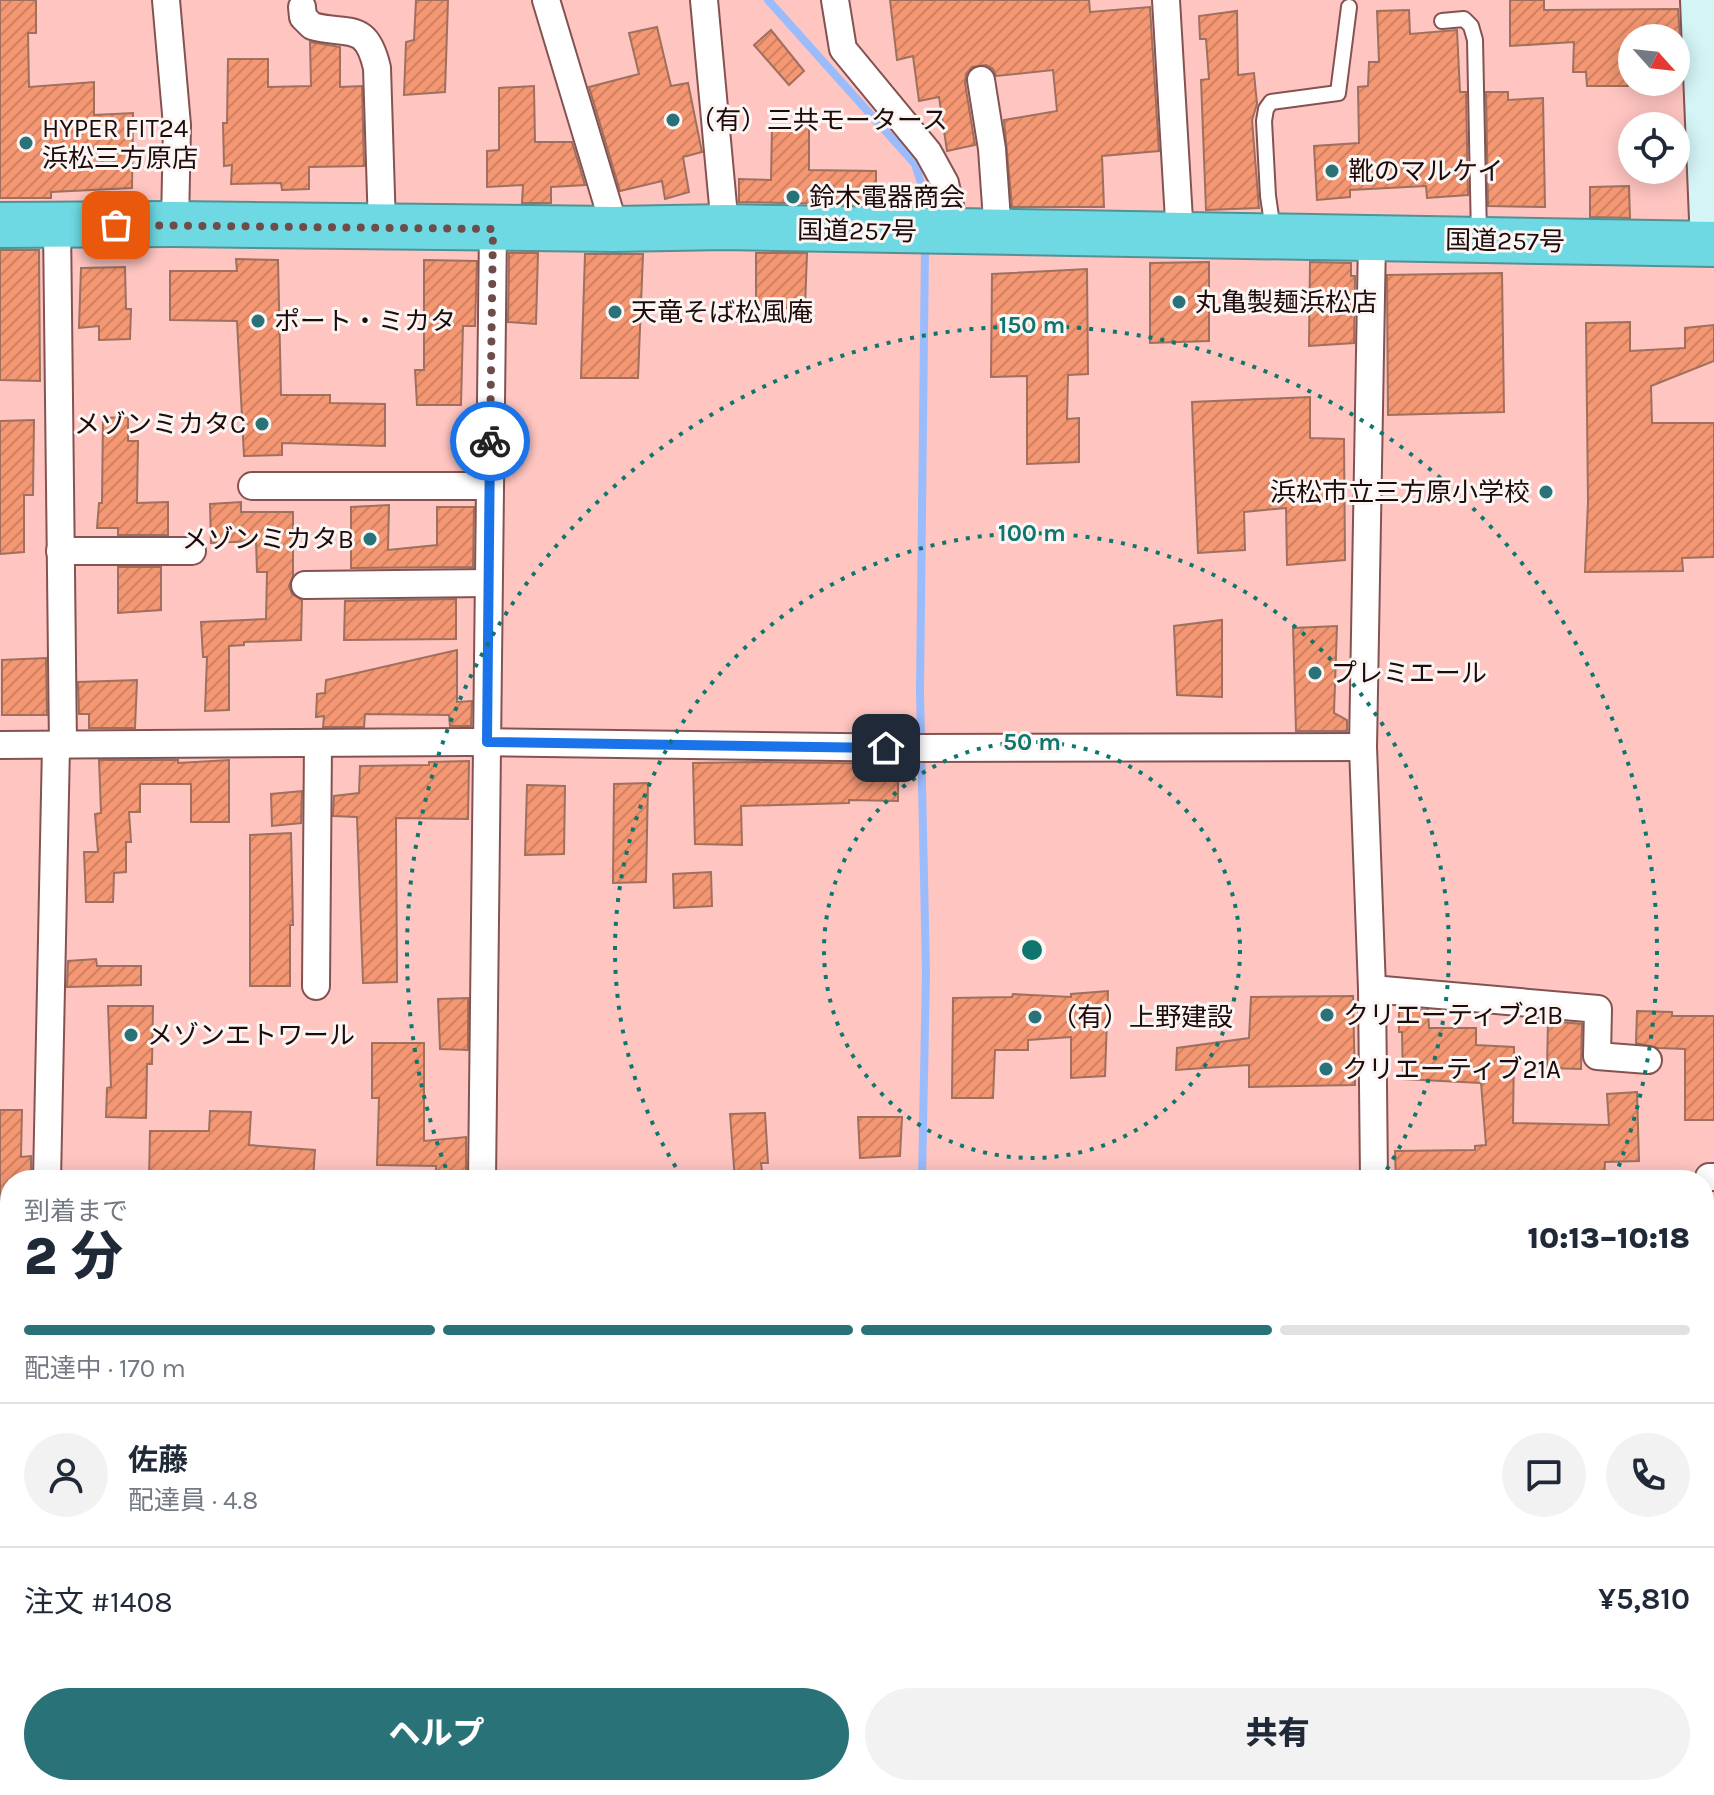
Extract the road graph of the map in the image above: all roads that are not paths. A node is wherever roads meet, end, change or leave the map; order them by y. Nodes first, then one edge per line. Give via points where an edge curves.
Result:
1 (166, 0) edge
2 (546, 0) edge
3 (704, 0) edge
4 (835, 0) edge
5 (1166, 0) edge
6 (302, 7) dead end
7 (1349, 7) dead end
8 (1704, 18) edge
9 (1442, 21) dead end
10 (981, 80) dead end
11 (175, 224) junction
12 (0, 225) edge
13 (57, 225) junction
14 (382, 227) junction
15 (725, 227) junction
16 (493, 229) junction
17 (615, 229) junction
18 (933, 232) junction
19 (998, 234) junction
20 (1180, 237) junction
21 (1275, 238) junction
22 (1372, 240) junction
23 (1479, 241) junction
24 (1712, 244) edge
25 (252, 486) dead end
26 (490, 486) junction
27 (60, 551) junction
28 (192, 551) dead end
29 (488, 583) junction
30 (305, 585) dead end
31 (487, 742) junction
32 (318, 743) junction
33 (0, 745) edge
34 (60, 746) junction
35 (1363, 747) junction
36 (316, 986) dead end
37 (1372, 989) junction
38 (1648, 1060) dead end
39 (47, 1170) edge
40 (482, 1170) edge
41 (1374, 1170) edge

1 - 11 street via 177,125
2 - 17 street
3 - 15 street
4 - 18 street via 843,49 928,152 945,183
5 - 20 street
6 - 14 street via 312,26 346,31 371,45 377,68
7 - 21 lane via 1338,93 1271,102 1266,109 1268,196
8 - 24 main road
9 - 23 lane via 1464,19 1475,40
10 - 19 street
11 - 13 highway, 国道257号
11 - 14 highway, 国道257号
12 - 13 highway, 国道257号
13 - 27 street
14 - 16 highway, 国道257号
15 - 17 highway, 国道257号
15 - 18 highway, 国道257号
16 - 17 highway, 国道257号
16 - 26 street
18 - 19 highway, 国道257号
19 - 20 highway, 国道257号
20 - 21 highway, 国道257号
21 - 22 highway, 国道257号
22 - 23 highway, 国道257号
22 - 35 street
23 - 24 highway, 国道257号
25 - 26 street
26 - 29 street
27 - 28 street
27 - 34 street
29 - 30 street
29 - 31 street
31 - 32 street
31 - 35 street
31 - 40 street
32 - 34 street
32 - 36 street
33 - 34 street
34 - 39 street
35 - 37 street
37 - 38 street via 1598,1009 1597,1056
37 - 41 street

